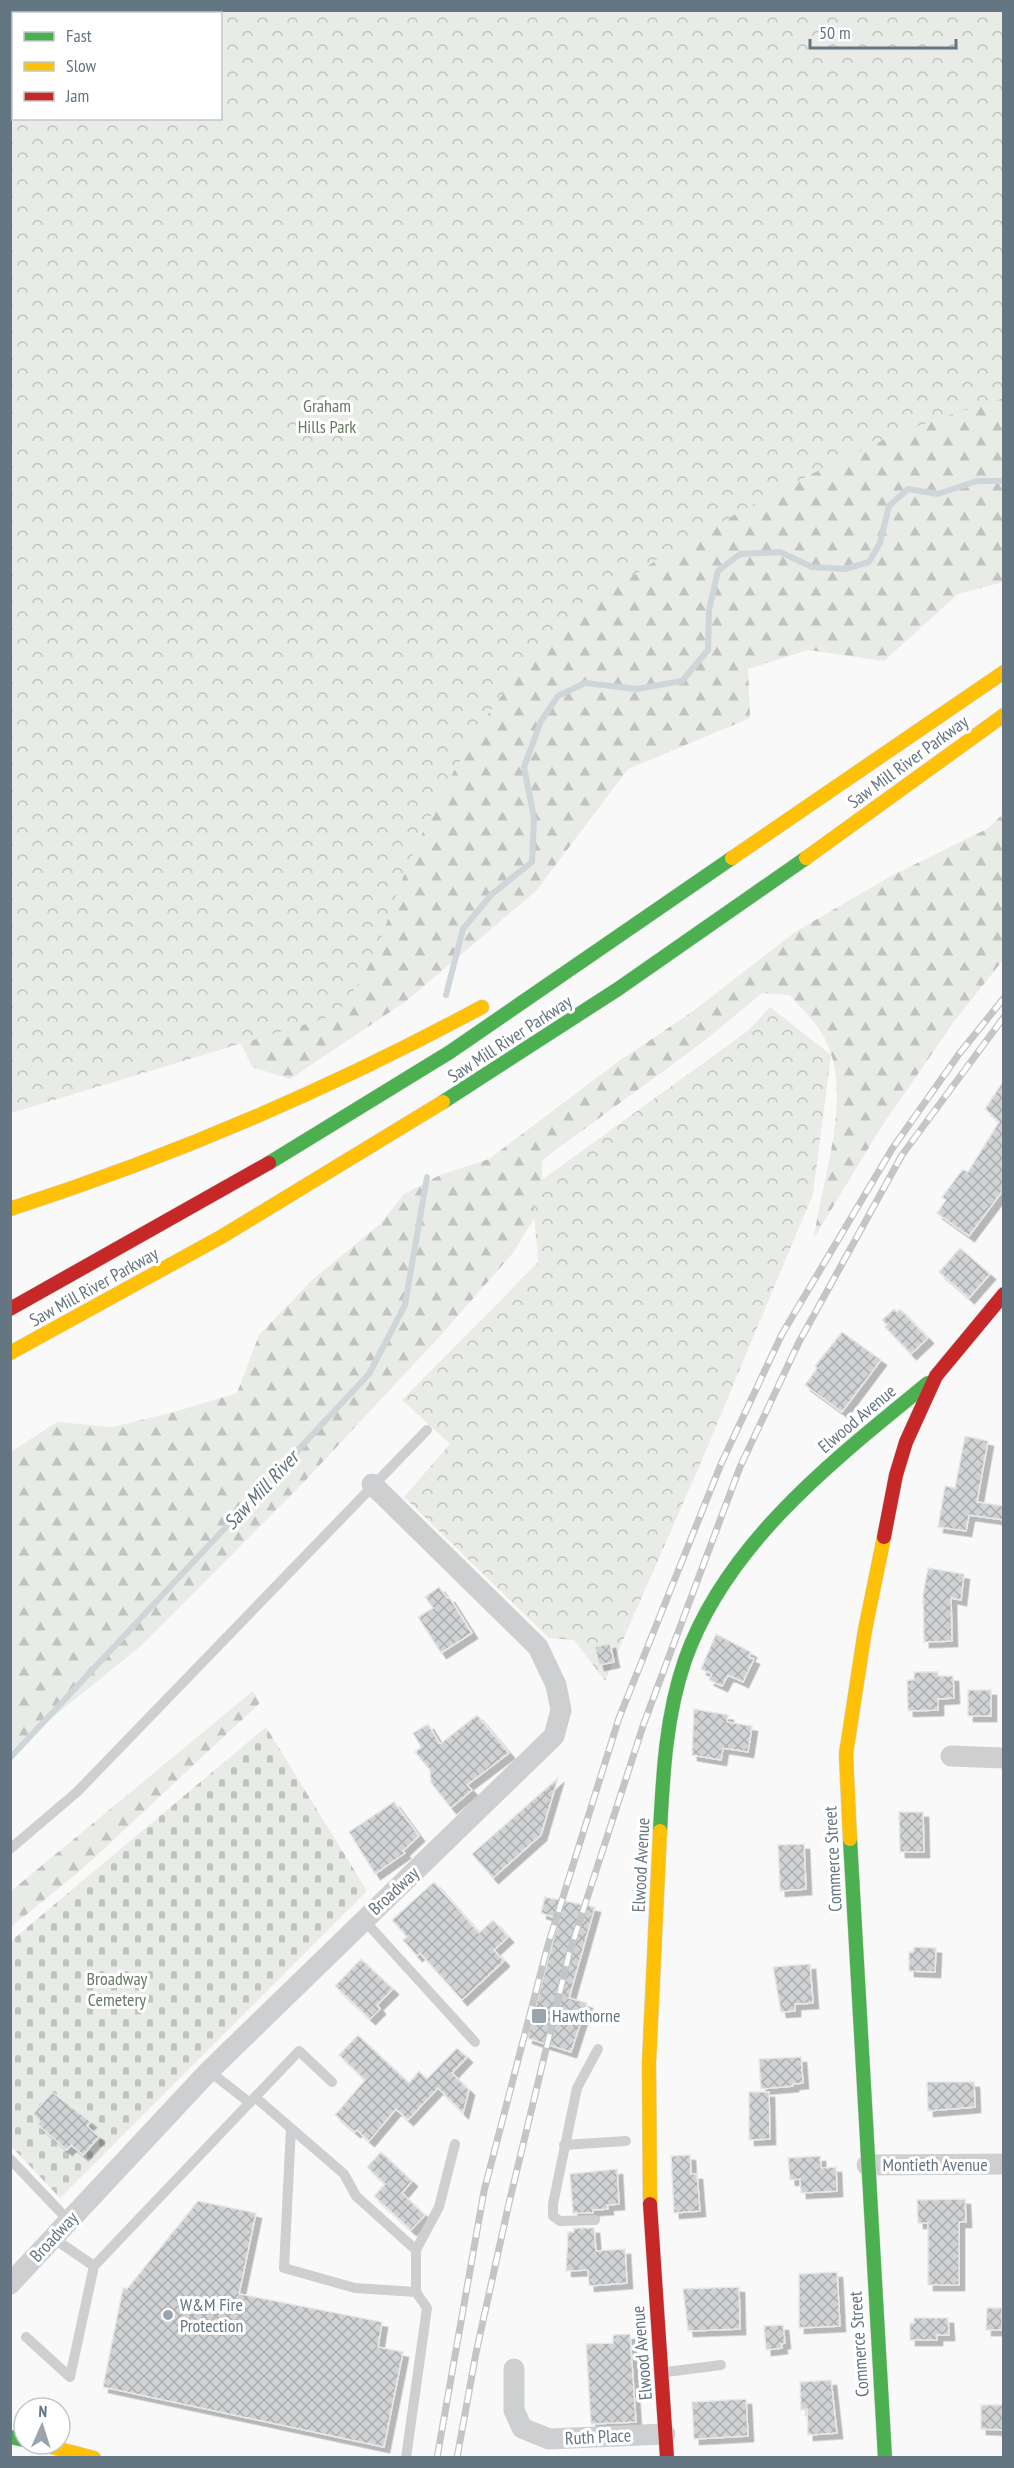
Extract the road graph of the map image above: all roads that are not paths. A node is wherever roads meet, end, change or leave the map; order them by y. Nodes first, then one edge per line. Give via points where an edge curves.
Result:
1 (1004, 672) edge
2 (1004, 715) edge
3 (580, 962) junction
4 (353, 1159) junction
5 (10, 1209) edge
6 (145, 1294) dead end
7 (1004, 1294) edge
8 (10, 1309) edge
9 (10, 1353) edge
10 (936, 1376) junction
11 (427, 1430) dead end
12 (372, 1484) junction
13 (951, 1756) dead end
14 (1004, 1758) edge
15 (10, 1849) edge
16 (363, 1919) junction
17 (475, 2042) dead end
18 (598, 2049) dead end
19 (210, 2071) junction
20 (332, 2082) dead end
21 (253, 2100) junction
22 (291, 2128) junction
23 (626, 2141) dead end
24 (455, 2144) dead end
25 (564, 2145) junction
26 (10, 2159) edge
27 (1004, 2164) edge
28 (867, 2165) junction
29 (595, 2220) dead end
30 (69, 2221) junction
31 (53, 2238) junction
32 (416, 2250) junction
33 (94, 2266) junction
34 (10, 2284) edge
35 (416, 2292) junction
36 (26, 2337) dead end
37 (721, 2365) dead end
38 (514, 2369) dead end
39 (663, 2373) junction
40 (665, 2434) junction
41 (72, 2452) edge
42 (94, 2457) edge
43 (406, 2457) edge
44 (651, 2457) edge
45 (667, 2457) edge
46 (885, 2457) edge

1 - 3 main road, Saw Mill River Parkway
2 - 4 main road, Saw Mill River Parkway via 651,967
3 - 5 main road via 269,1114 130,1169
3 - 8 main road, Saw Mill River Parkway via 358,1110
4 - 6 main road
4 - 9 main road, Saw Mill River Parkway via 202,1249
7 - 10 main road, Commerce Street
10 - 28 main road, Commerce Street via 910,1432 896,1475 857,1673 846,1754
10 - 39 main road, Elwood Avenue via 839,1455 746,1556 716,1597 681,1668 671,1707 664,1775 648,2065 652,2257
11 - 12 lane
12 - 15 lane via 78,1792
12 - 16 street, Broadway via 538,1647 556,1685 561,1710 554,1736
13 - 14 street
16 - 17 lane
16 - 19 street, Broadway
18 - 25 lane via 577,2088
19 - 21 lane
19 - 30 street, Broadway
20 - 21 lane via 300,2051
21 - 22 lane
21 - 33 lane
22 - 32 lane via 344,2174 356,2196
22 - 35 lane via 284,2268 355,2288
23 - 25 lane
24 - 32 lane via 439,2207
25 - 29 lane via 553,2216 560,2221
26 - 30 lane
27 - 28 street, Montieth Avenue
28 - 46 main road, Commerce Street
30 - 31 street, Broadway
31 - 33 lane
31 - 34 street, Broadway
32 - 35 lane
33 - 36 lane via 70,2377
35 - 43 lane via 427,2308
37 - 39 lane
38 - 40 street, Ruth Place via 514,2410 522,2428 549,2439
39 - 40 main road, Elwood Avenue
40 - 44 main road
40 - 45 main road, Elwood Avenue
41 - 42 main road

